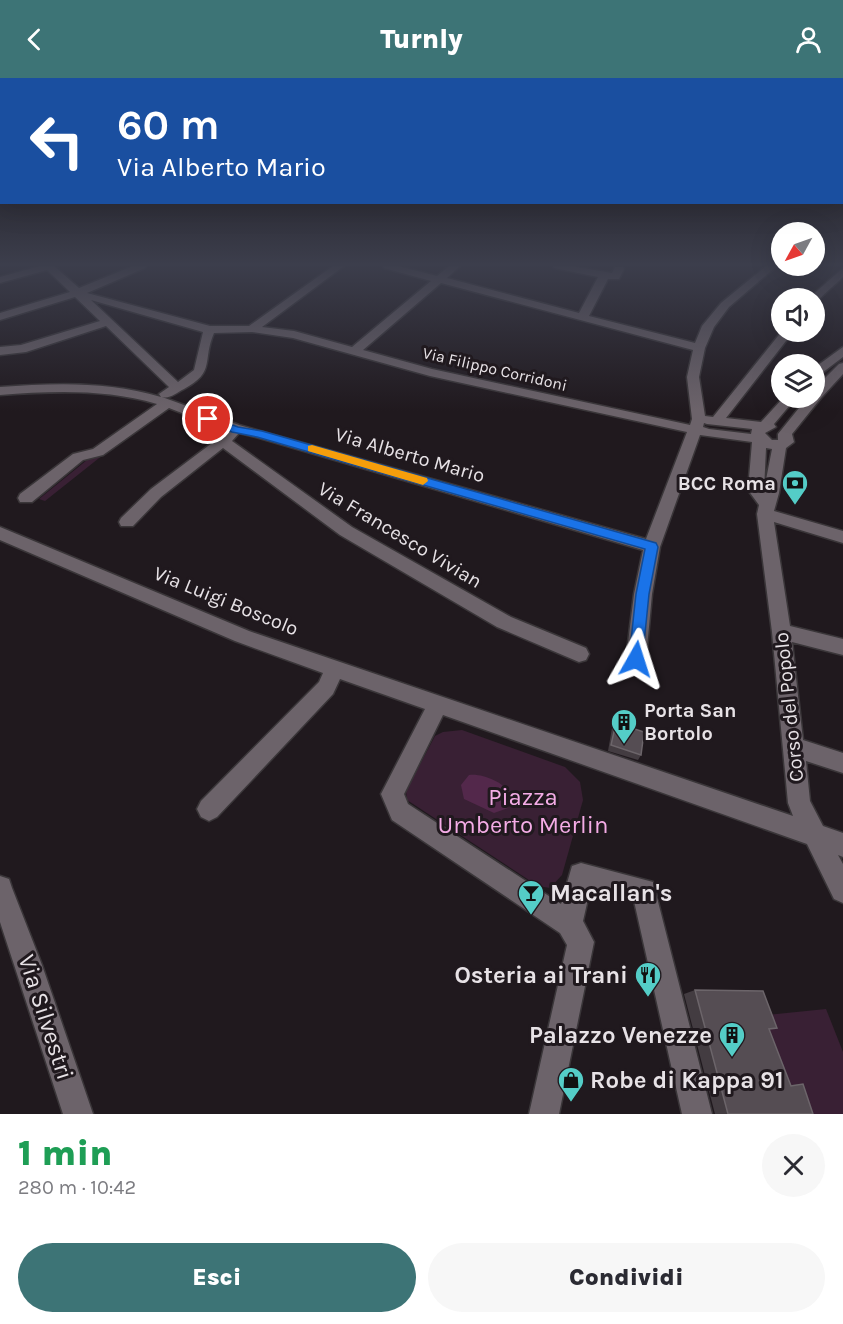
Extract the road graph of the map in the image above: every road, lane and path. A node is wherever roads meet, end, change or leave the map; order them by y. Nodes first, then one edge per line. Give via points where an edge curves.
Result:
1 (100, 314) edge
2 (155, 314) edge
3 (272, 314) edge
4 (398, 314) edge
5 (573, 314) edge
6 (717, 314) edge
7 (583, 317) joint
8 (108, 322) junction
9 (252, 329) junction
10 (210, 330) junction
11 (779, 342) edge
12 (699, 348) junction
13 (0, 351) edge
14 (843, 351) edge
15 (354, 352) junction
16 (825, 366) edge
17 (843, 367) edge
18 (825, 386) edge
19 (176, 387) junction
20 (0, 391) edge
21 (163, 401) junction
22 (782, 408) edge
23 (806, 408) edge
24 (717, 421) junction
25 (698, 424) junction
26 (762, 433) junction
27 (230, 436) junction
28 (782, 440) junction
29 (26, 498) dead end
30 (766, 508) junction
31 (127, 522) dead end
32 (0, 533) edge
33 (843, 537) edge
34 (652, 547) junction
35 (781, 632) junction
36 (843, 647) edge
37 (579, 654) dead end
38 (636, 659) dead end
39 (336, 667) junction
40 (438, 705) junction
41 (794, 747) junction
42 (843, 763) edge
43 (208, 809) dead end
44 (816, 834) junction
45 (843, 845) edge
46 (0, 888) edge
47 (843, 890) edge
48 (568, 924) junction
49 (7, 927) edge
50 (78, 1114) edge
51 (544, 1114) edge
52 (697, 1114) edge

1 - 8 street
2 - 10 street, Via Filippo Corridoni
3 - 9 street
4 - 15 street
5 - 7 street
6 - 12 street
7 - 12 street
8 - 13 street via 22,349
8 - 19 street
9 - 10 street, Via Filippo Corridoni
9 - 15 street, Via Filippo Corridoni via 294,335
10 - 19 street via 197,375
11 - 24 street
12 - 25 street via 693,377
14 - 16 street
15 - 25 street, Via Filippo Corridoni via 430,372
17 - 18 street, Corso del Popolo
19 - 21 street
20 - 21 street, Via Alberto Mario via 79,387 122,390
21 - 27 street, Via Alberto Mario
21 - 29 street via 98,452 78,457
22 - 26 street
23 - 28 street, Corso del Popolo
24 - 25 street
24 - 26 street
25 - 26 street via 709,434
25 - 34 street
26 - 28 street via 769,444
26 - 30 street, Corso del Popolo via 756,490
27 - 31 street via 156,493
27 - 34 street, Via Alberto Mario via 270,437
27 - 37 street, Via Francesco Vivian via 346,531 504,622
28 - 30 street, Corso del Popolo
30 - 33 street
30 - 35 street, Corso del Popolo
32 - 39 street, Via Luigi Boscolo via 242,636
34 - 38 street
35 - 36 street
35 - 41 street, Corso del Popolo
39 - 40 street, Via Luigi Boscolo
39 - 43 street via 326,688
40 - 44 street
40 - 48 street via 392,794 400,812
41 - 42 street
41 - 44 street, Corso del Popolo via 799,803
44 - 45 street
44 - 47 street, Corso del Popolo
46 - 49 street, Via Silvestri
48 - 51 street via 581,942
48 - 52 street via 581,875 644,891
49 - 50 street, Via Silvestri

